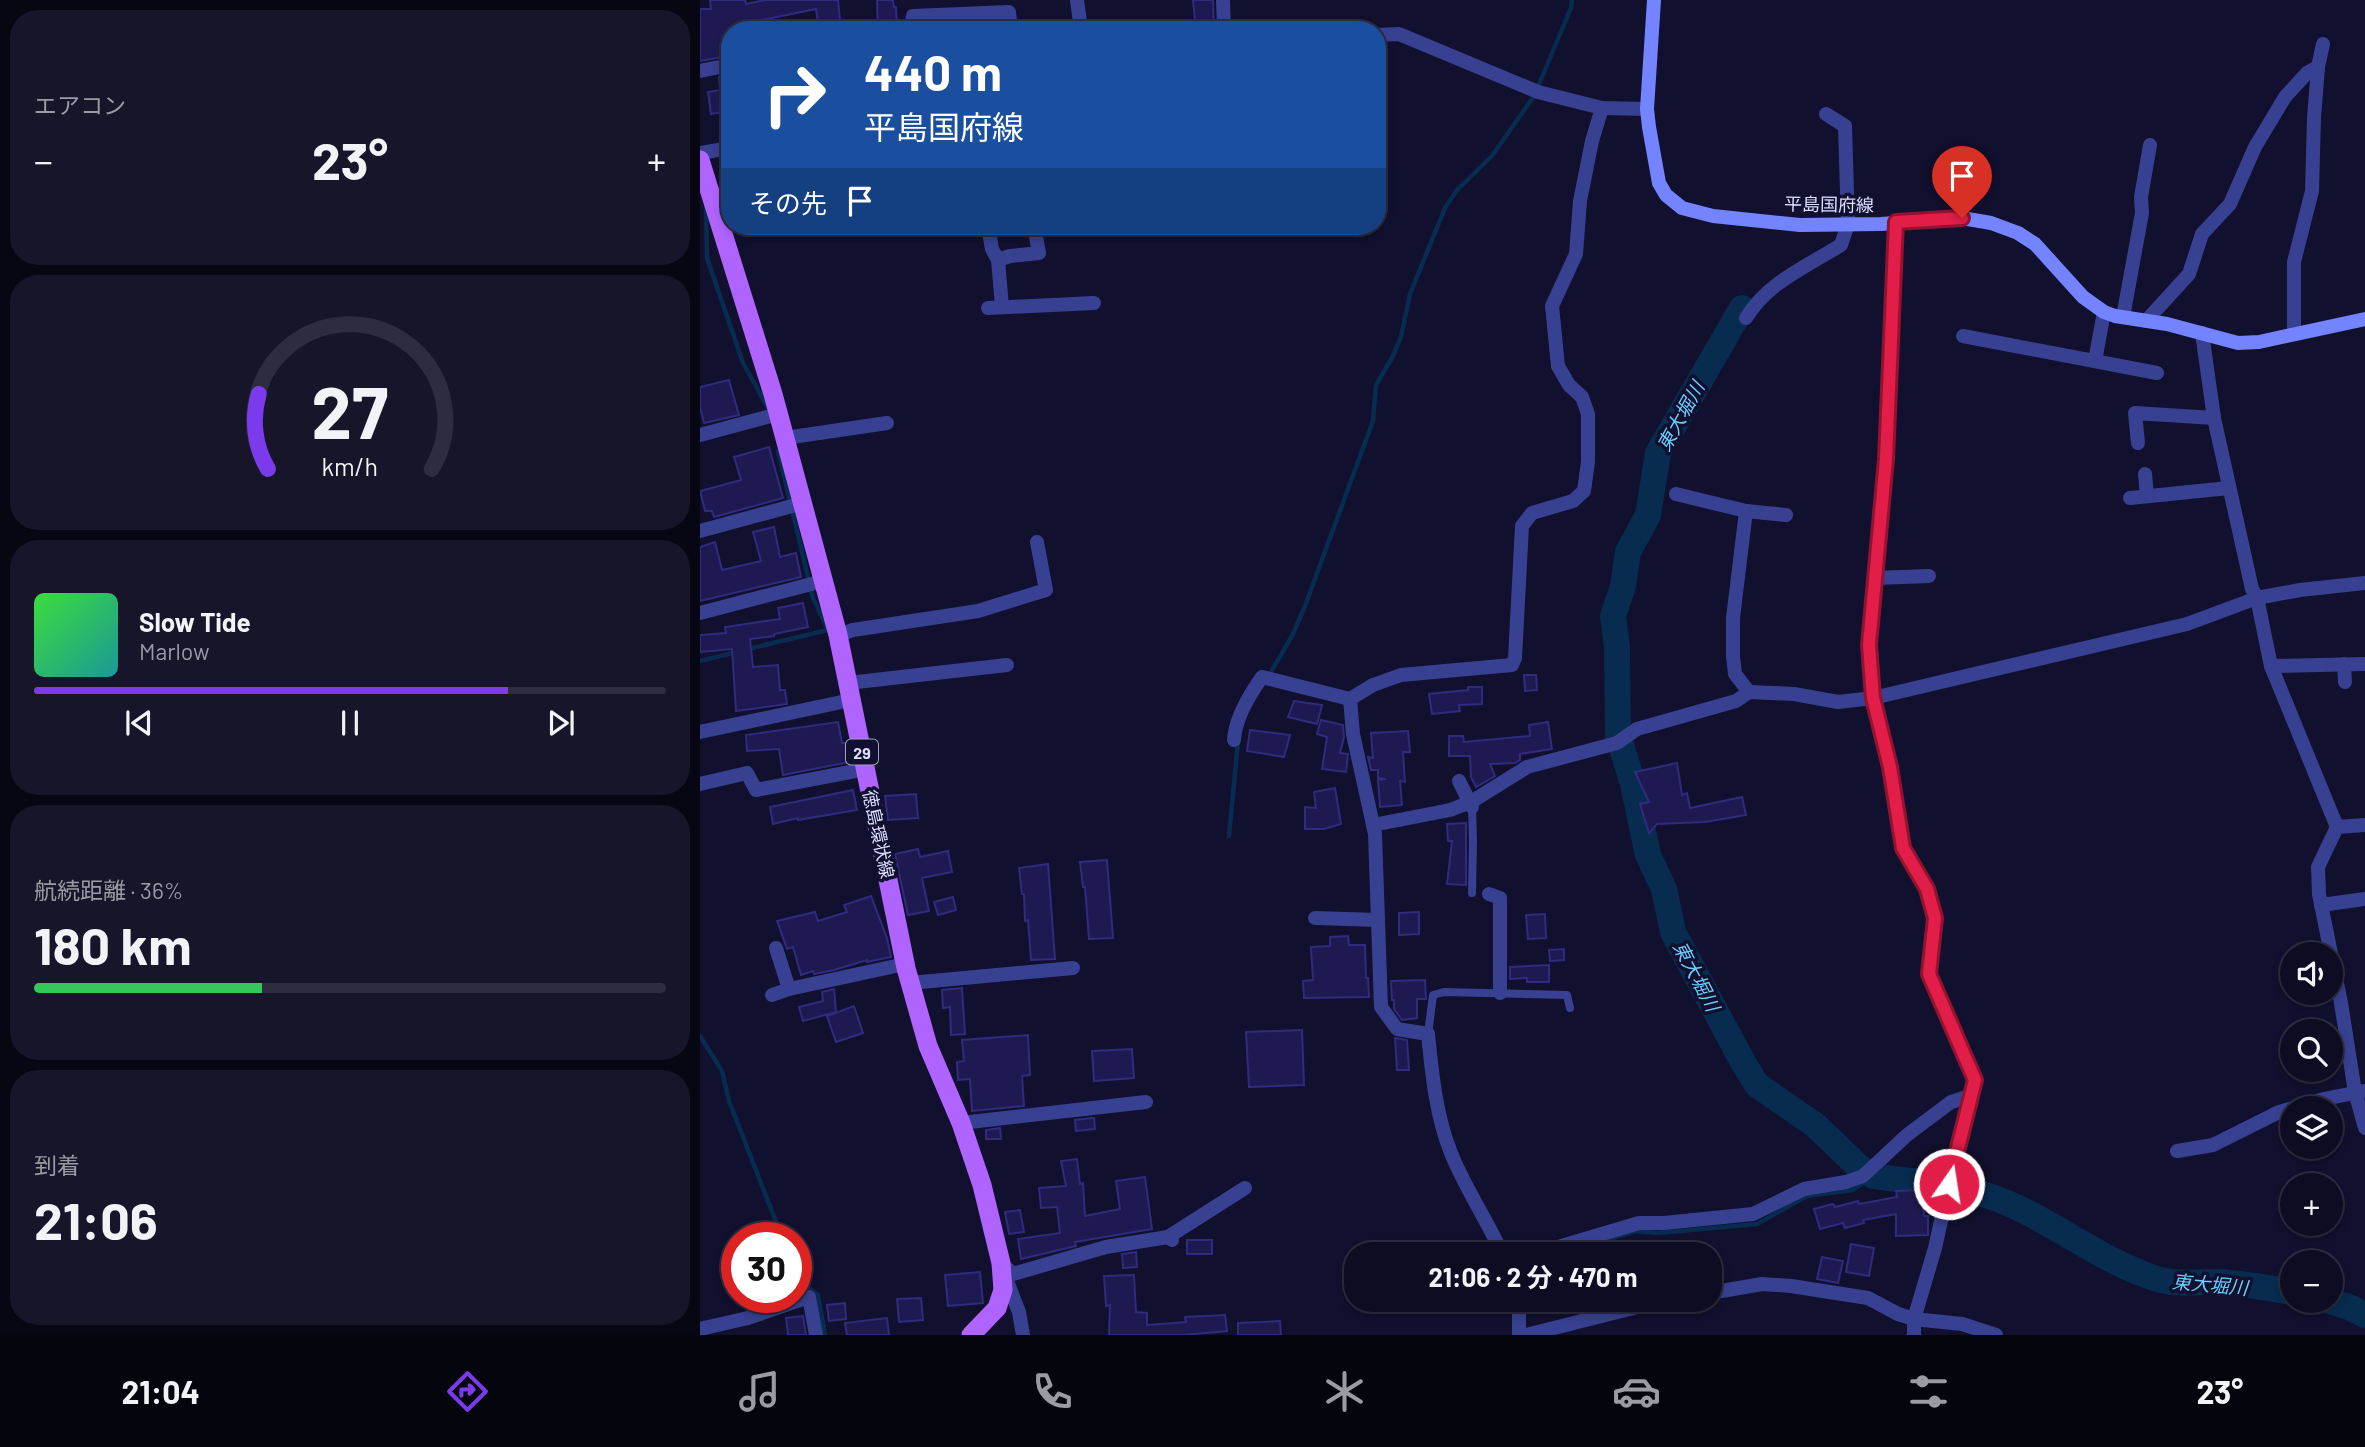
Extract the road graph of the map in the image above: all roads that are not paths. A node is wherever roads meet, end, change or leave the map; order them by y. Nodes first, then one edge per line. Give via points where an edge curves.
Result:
1 (1077, 0) edge
2 (1223, 0) edge
3 (1654, 0) edge
4 (912, 21) edge
5 (1010, 21) edge
6 (1080, 21) edge
7 (1224, 21) edge
8 (1386, 35) edge
9 (2323, 44) dead end
10 (721, 67) edge
11 (2318, 67) junction
12 (700, 71) edge
13 (1602, 108) junction
14 (1647, 109) junction
15 (1826, 114) dead end
16 (2150, 145) dead end
17 (721, 150) edge
18 (700, 153) edge
19 (700, 160) edge
20 (1896, 222) junction
21 (1847, 225) junction
22 (721, 234) edge
23 (721, 235) edge
24 (990, 235) edge
25 (1036, 235) edge
26 (998, 260) junction
27 (1084, 299) dead end
28 (2104, 312) junction
29 (2123, 317) junction
30 (1746, 318) dead end
31 (2365, 319) edge
32 (2147, 321) junction
33 (2202, 333) junction
34 (2294, 333) junction
35 (1963, 336) dead end
36 (2095, 361) junction
37 (2157, 373) dead end
38 (772, 415) junction
39 (2214, 418) junction
40 (887, 423) dead end
41 (700, 435) edge
42 (785, 438) junction
43 (2138, 443) dead end
44 (2145, 474) dead end
45 (2229, 488) junction
46 (1676, 494) dead end
47 (2147, 496) junction
48 (2130, 498) dead end
49 (795, 505) junction
50 (1746, 511) junction
51 (1786, 515) dead end
52 (700, 531) edge
53 (1037, 542) dead end
54 (1929, 576) dead end
55 (1875, 578) junction
56 (2365, 583) edge
57 (814, 584) junction
58 (2257, 598) junction
59 (700, 613) edge
60 (838, 635) junction
61 (2344, 664) junction
62 (2365, 664) edge
63 (1007, 665) dead end
64 (2271, 666) junction
65 (2345, 682) dead end
66 (850, 691) junction
67 (1749, 692) junction
68 (1873, 698) junction
69 (1350, 699) junction
70 (700, 732) edge
71 (1234, 740) dead end
72 (866, 769) junction
73 (1459, 782) dead end
74 (700, 783) edge
75 (1471, 804) junction
76 (1373, 825) junction
77 (2365, 825) edge
78 (2337, 827) junction
79 (1472, 892) dead end
80 (1489, 894) dead end
81 (2365, 899) edge
82 (2321, 905) junction
83 (1315, 918) dead end
84 (1378, 920) junction
85 (776, 948) dead end
86 (1073, 968) dead end
87 (908, 973) junction
88 (789, 989) junction
89 (1500, 993) junction
90 (772, 995) dead end
91 (1570, 1008) dead end
92 (1428, 1034) junction
93 (2360, 1092) edge
94 (1970, 1096) junction
95 (1146, 1102) dead end
96 (961, 1123) junction
97 (2365, 1128) edge
98 (2177, 1151) dead end
99 (1245, 1188) dead end
100 (1496, 1242) edge
101 (1575, 1242) edge
102 (1000, 1263) junction
103 (1722, 1291) edge
104 (1520, 1312) edge
105 (1617, 1312) edge
106 (1914, 1319) junction
107 (700, 1329) edge
108 (816, 1335) edge
109 (971, 1335) edge
110 (1023, 1335) edge
111 (1519, 1335) edge
112 (1525, 1335) edge
113 (1914, 1335) edge
114 (1996, 1335) edge

1 - 6 street
2 - 7 street
3 - 14 main road, 平島国府線
4 - 5 street via 913,16 1009,12
8 - 13 street via 1399,34 1536,92
9 - 11 street
10 - 12 street
11 - 32 street via 2285,97 2255,147 2230,204 2202,234 2189,274
11 - 34 street via 2312,191 2294,262
13 - 14 street
13 - 69 street via 1580,201 1576,254 1552,306 1558,366 1582,397 1588,414 1586,481 1584,491 1573,500 1532,513 1522,526 1515,658 1512,665 1401,675
14 - 21 main road, 平島国府線 via 1659,183 1682,208 1751,220
15 - 21 street via 1845,126
16 - 29 street
17 - 18 street
19 - 22 main road, 徳島環状線 / 29
20 - 21 main road, 平島国府線
20 - 28 main road, 平島国府線 via 1962,218 2018,233 2035,244 2082,297
20 - 55 street via 1886,459
21 - 30 street via 1841,245 1784,279 1756,301
23 - 38 main road, 徳島環状線 / 29
24 - 26 street
25 - 26 street via 1039,253
26 - 27 street via 995,308
28 - 29 main road, 平島国府線
28 - 36 street
29 - 32 main road, 平島国府線
31 - 34 main road, 平島国府線
32 - 33 main road, 平島国府線
33 - 34 main road, 平島国府線 via 2238,343
33 - 39 street
35 - 36 street
36 - 37 street
38 - 41 street
38 - 42 main road, 徳島環状線 / 29
39 - 43 street via 2135,413
39 - 45 street
40 - 42 street
42 - 49 main road, 徳島環状線 / 29
44 - 47 street
45 - 47 street
45 - 58 street
46 - 50 street
47 - 48 street
49 - 52 street
49 - 57 main road, 徳島環状線 / 29
50 - 51 street
50 - 67 street via 1733,656 1735,674
53 - 60 street via 1046,590 978,611
54 - 55 street
55 - 68 street via 1869,645
56 - 58 street
57 - 59 street
57 - 60 main road, 徳島環状線 / 29
58 - 64 street
58 - 68 street via 2187,624
60 - 66 main road, 徳島環状線 / 29
61 - 62 street
61 - 64 street
61 - 65 street
63 - 66 street
64 - 78 street
66 - 70 street
66 - 72 main road, 徳島環状線 / 29
67 - 68 street via 1838,702
67 - 75 street via 1736,701 1637,729 1620,742 1527,767
68 - 94 street via 1903,848 1927,889 1935,918 1929,974 1975,1080
69 - 71 street via 1262,677
69 - 76 street
72 - 74 street via 756,790 747,773
72 - 87 main road, 徳島環状線 / 29
73 - 75 street
75 - 76 street via 1428,818 1405,816
75 - 79 lane
76 - 84 street via 1381,884
77 - 78 street
78 - 82 street via 2318,867
80 - 89 street via 1500,898
81 - 82 street
82 - 93 street
83 - 84 street
84 - 92 street via 1381,1007 1397,1028
85 - 88 street
86 - 87 street
87 - 88 street
87 - 96 main road, 徳島環状線 / 29 via 928,1046
88 - 90 street
89 - 91 lane via 1567,995
89 - 92 lane via 1433,995
92 - 100 street via 1435,1091 1450,1152
93 - 97 street
93 - 98 street via 2278,1112 2213,1144
94 - 101 street via 1951,1102 1866,1173 1846,1182 1804,1189 1753,1214 1639,1223
94 - 106 street
95 - 96 street
96 - 102 main road, 徳島環状線 / 29 via 982,1185
99 - 102 street via 1170,1238 1106,1247 1013,1274
102 - 109 main road, 徳島環状線 / 29 via 1003,1290 997,1308
102 - 110 street
103 - 106 street via 1762,1284 1791,1286 1868,1298
104 - 111 street
105 - 112 street
106 - 113 street
106 - 114 street via 1962,1324
107 - 108 street via 809,1297

